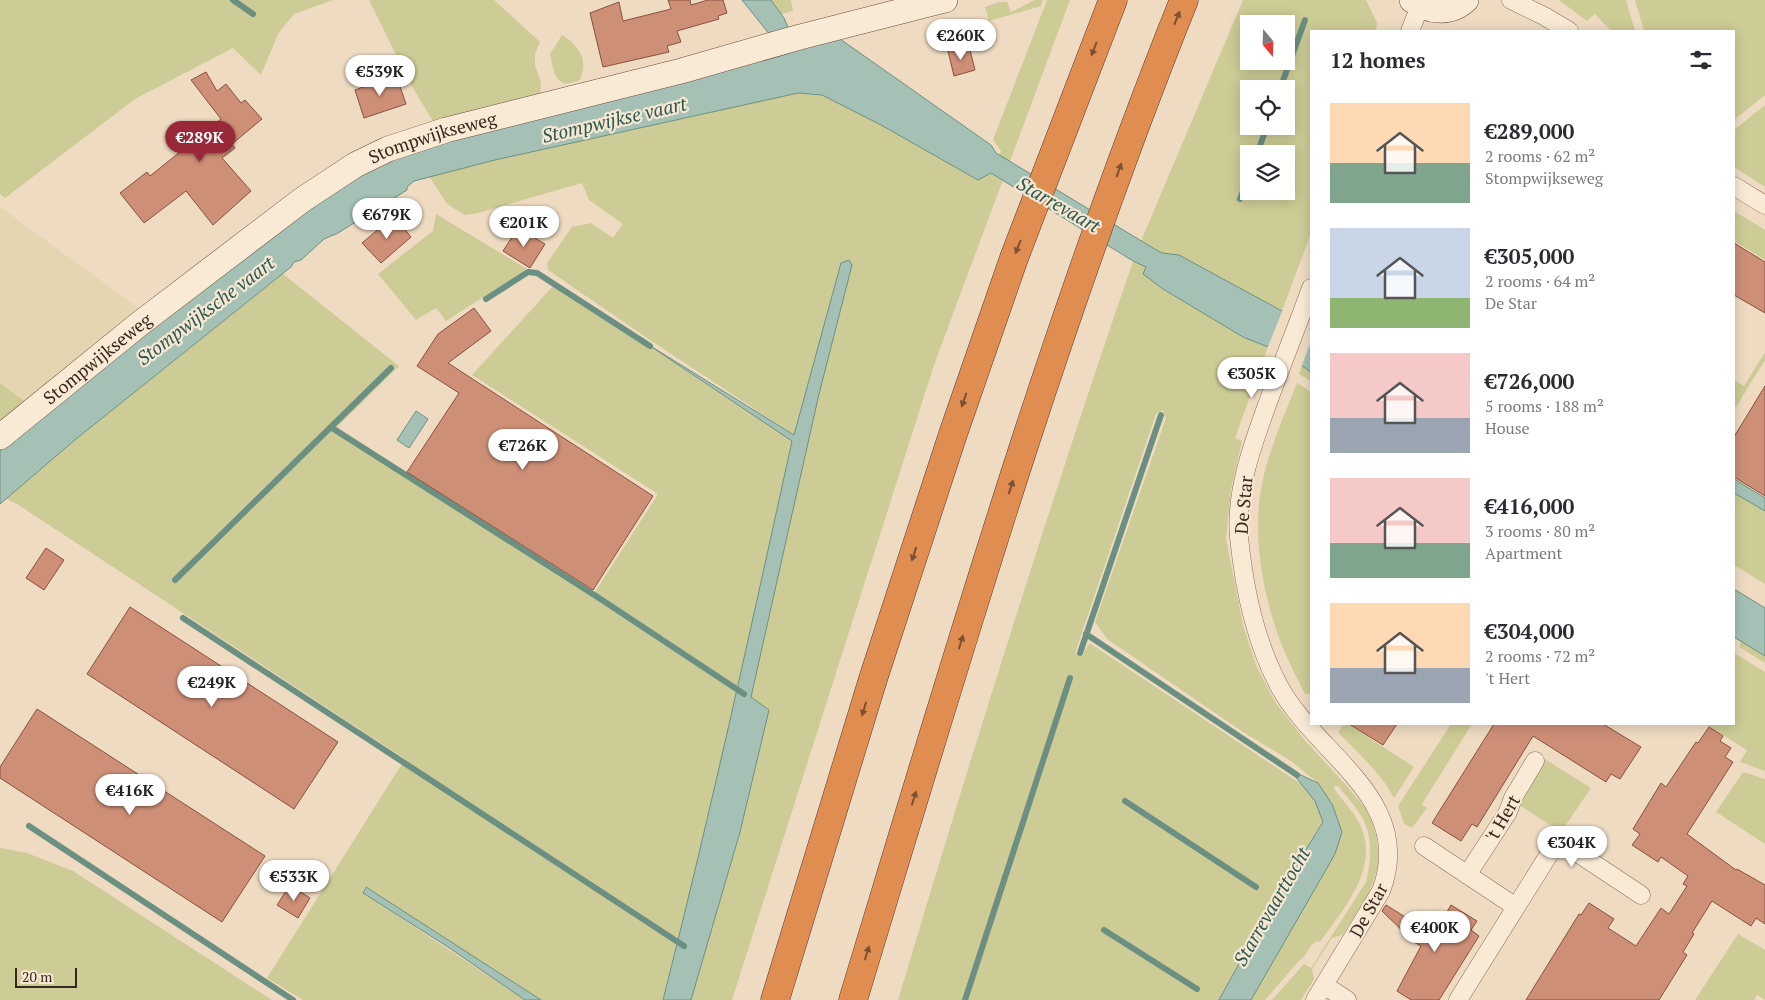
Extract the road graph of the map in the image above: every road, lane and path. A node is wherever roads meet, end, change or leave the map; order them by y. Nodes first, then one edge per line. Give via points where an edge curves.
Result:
1 (945, 0) edge
2 (1184, 0) edge
3 (1466, 0) edge
4 (1511, 0) edge
5 (1113, 1) edge
6 (1416, 3) edge
7 (1410, 30) edge
8 (1567, 30) edge
9 (1735, 187) edge
10 (1765, 205) edge
11 (1310, 291) edge
12 (0, 437) edge
13 (1307, 713) edge
14 (1314, 725) edge
15 (1535, 761) dead end
16 (1424, 846) dead end
17 (1467, 875) junction
18 (1641, 895) dead end
19 (1516, 907) junction
20 (1324, 985) junction
21 (775, 1000) edge
22 (853, 1000) edge
23 (1314, 1000) edge
24 (1347, 1000) edge
25 (1458, 1000) edge

1 - 12 street, Stompwijkseweg via 446,130 388,149 355,165 302,200 138,325
22 -> 2 highway via 973,602 1046,378 1098,228
3 - 6 street via 1442,10 1430,10
4 - 8 street
5 -> 21 highway via 1039,191 953,434 873,679
6 - 7 street
9 - 10 street
11 - 13 street, De Star via 1252,446 1241,492 1239,535 1246,585 1264,652 1280,688
14 - 20 street, De Star via 1326,744 1373,800 1387,837 1387,874 1381,891
15 - 17 street, 't Hert via 1508,812
16 - 17 street
17 - 19 street
18 - 19 street via 1558,840
19 - 25 street
20 - 23 street, De Star
20 - 24 street

